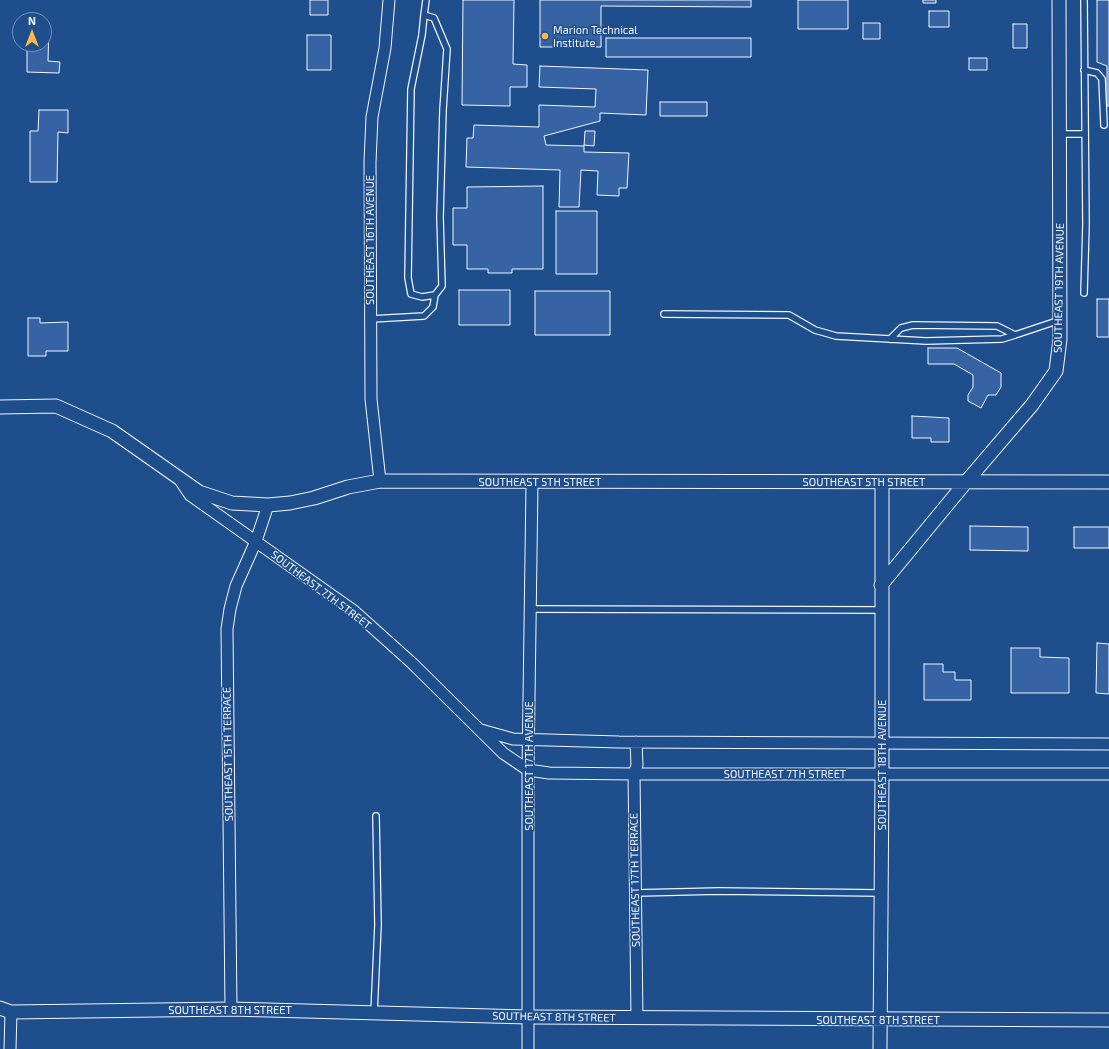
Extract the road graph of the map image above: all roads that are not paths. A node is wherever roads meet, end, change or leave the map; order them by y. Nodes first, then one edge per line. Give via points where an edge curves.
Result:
1 (389, 0) edge
2 (426, 0) edge
3 (1059, 0) edge
4 (1084, 0) edge
5 (424, 15) junction
6 (1084, 70) junction
7 (1104, 126) dead end
8 (1059, 134) junction
9 (1084, 134) junction
10 (1084, 293) dead end
11 (435, 295) junction
12 (664, 314) dead end
13 (371, 319) junction
14 (1060, 320) junction
15 (1015, 335) junction
16 (890, 339) junction
17 (0, 407) edge
18 (177, 477) junction
19 (380, 481) junction
20 (532, 482) junction
21 (882, 482) junction
22 (966, 482) junction
23 (1109, 482) edge
24 (268, 505) junction
25 (256, 541) junction
26 (882, 585) junction
27 (530, 609) junction
28 (882, 610) junction
29 (476, 728) junction
30 (529, 740) junction
31 (636, 742) junction
32 (882, 744) junction
33 (1109, 744) edge
34 (528, 770) junction
35 (634, 774) junction
36 (882, 774) junction
37 (1109, 774) edge
38 (376, 816) dead end
39 (636, 893) junction
40 (881, 894) junction
41 (231, 1009) junction
42 (5, 1010) edge
43 (374, 1013) junction
44 (528, 1017) junction
45 (637, 1018) junction
46 (880, 1020) junction
47 (1109, 1020) edge
48 (10, 1049) edge
49 (528, 1049) edge
50 (880, 1049) edge

1 - 13 street, SOUTHEAST 16TH AVENUE via 385,48 372,118
2 - 5 lane
3 - 8 street, SOUTHEAST 19TH AVENUE
4 - 6 lane
5 - 11 lane via 434,18 447,50 440,217 442,286
5 - 11 lane via 411,89 408,278 411,294 422,297
6 - 7 lane via 1097,73 1102,79
6 - 9 lane
8 - 9 lane
8 - 14 street, SOUTHEAST 19TH AVENUE
9 - 10 lane
11 - 13 lane via 434,307 424,316
12 - 16 lane via 789,315 815,330 836,336
13 - 19 street, SOUTHEAST 16TH AVENUE via 371,399
14 - 15 lane
14 - 22 street, SOUTHEAST 19TH AVENUE via 1056,371 1032,405
15 - 16 lane via 1002,339
15 - 16 lane via 997,326 914,325 901,328
17 - 18 street, SOUTHEAST 5TH STREET via 56,406 112,431
18 - 24 street, SOUTHEAST 5TH STREET via 199,492 232,504
18 - 25 street, SOUTHEAST 7TH STREET via 190,495
19 - 20 street, SOUTHEAST 5TH STREET
19 - 24 street, SOUTHEAST 5TH STREET via 348,487 314,498
20 - 21 street, SOUTHEAST 5TH STREET
20 - 27 street, SOUTHEAST 17TH AVENUE
21 - 22 street, SOUTHEAST 5TH STREET
21 - 26 street, SOUTHEAST 18TH AVENUE
22 - 23 street, SOUTHEAST 5TH STREET
22 - 26 street, SOUTHEAST 19TH AVENUE
24 - 25 street, SOUTHEAST 15TH TERRACE
25 - 29 street, SOUTHEAST 7TH STREET via 354,611 412,663
25 - 41 street, SOUTHEAST 15TH TERRACE via 236,586 227,629
26 - 28 street, SOUTHEAST 18TH AVENUE
27 - 28 lane
27 - 30 street, SOUTHEAST 17TH AVENUE
28 - 32 street, SOUTHEAST 18TH AVENUE
29 - 30 street, SOUTHEAST 7TH STREET via 503,738
29 - 34 street, SOUTHEAST 7TH STREET via 503,753
30 - 31 street, SOUTHEAST 7TH STREET
30 - 34 street, SOUTHEAST 17TH AVENUE
31 - 32 street, SOUTHEAST 7TH STREET
31 - 35 street, SOUTHEAST 17TH TERRACE via 637,765
32 - 33 street, SOUTHEAST 7TH STREET
32 - 36 street, SOUTHEAST 18TH AVENUE
34 - 35 street, SOUTHEAST 7TH STREET via 548,773
34 - 44 street, SOUTHEAST 17TH AVENUE
35 - 36 street, SOUTHEAST 7TH STREET
35 - 39 street, SOUTHEAST 17TH TERRACE
36 - 37 street, SOUTHEAST 7TH STREET
36 - 40 street, SOUTHEAST 18TH AVENUE
38 - 43 lane via 378,925
39 - 40 lane
39 - 45 street, SOUTHEAST 17TH TERRACE
40 - 46 street, SOUTHEAST 18TH AVENUE
41 - 42 street, SOUTHEAST 8TH STREET
41 - 43 street, SOUTHEAST 8TH STREET
42 - 48 street
43 - 44 street, SOUTHEAST 8TH STREET
44 - 45 street, SOUTHEAST 8TH STREET
44 - 49 street, SOUTHEAST 17TH AVENUE
45 - 46 street, SOUTHEAST 8TH STREET
46 - 47 street, SOUTHEAST 8TH STREET
46 - 50 street, SOUTHEAST 18TH AVENUE

